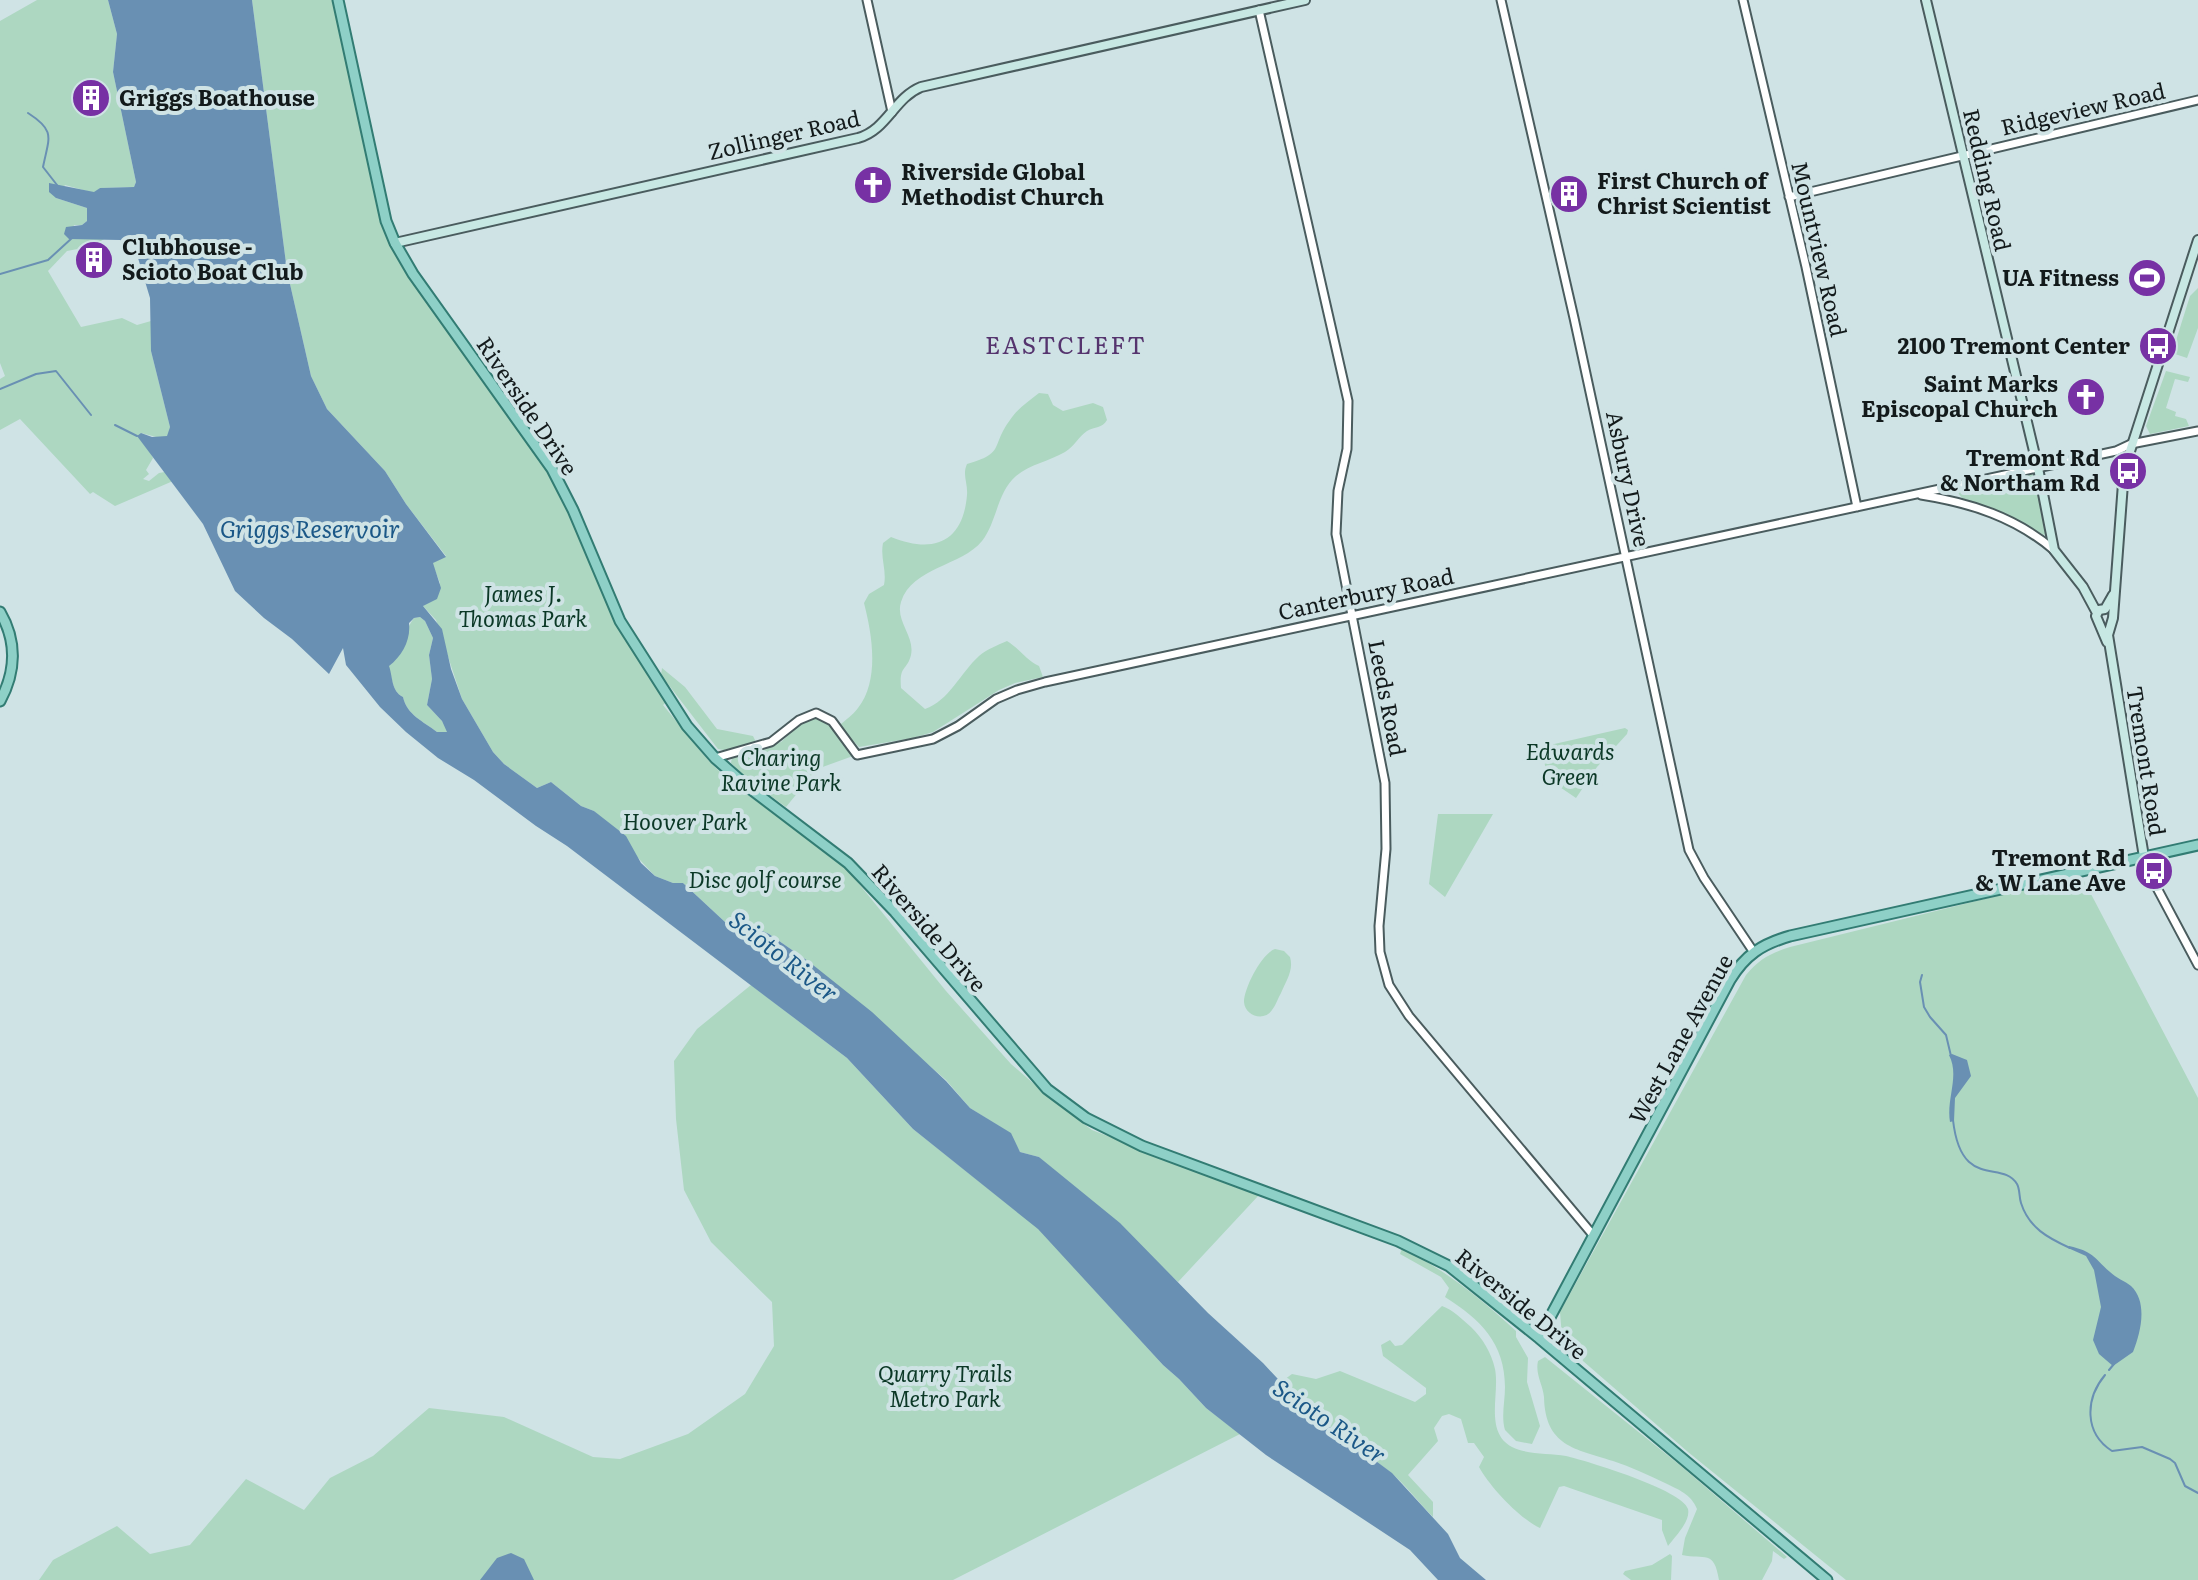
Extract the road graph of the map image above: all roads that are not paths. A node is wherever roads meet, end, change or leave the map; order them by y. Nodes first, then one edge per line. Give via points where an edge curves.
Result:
1 (338, 0) edge
2 (867, 0) edge
3 (1305, 0) edge
4 (1501, 0) edge
5 (1743, 0) edge
6 (1926, 0) edge
7 (1259, 10) junction
8 (2198, 100) edge
9 (892, 112) junction
10 (1963, 156) junction
11 (1789, 197) junction
12 (2198, 240) edge
13 (395, 243) junction
14 (2198, 431) edge
15 (2131, 444) junction
16 (2038, 468) junction
17 (1916, 494) junction
18 (1857, 507) junction
19 (2054, 550) junction
20 (1626, 557) junction
21 (2104, 611) junction
22 (0, 612) edge
23 (1352, 615) junction
24 (2105, 625) junction
25 (0, 701) edge
26 (715, 758) junction
27 (2198, 845) edge
28 (2144, 857) junction
29 (1753, 951) junction
30 (2198, 965) edge
31 (1593, 1235) junction
32 (1539, 1338) junction
33 (1827, 1580) edge

1 - 13 main road, Riverside Drive
2 - 9 street
3 - 7 main road, Zollinger Road
4 - 20 street, Asbury Drive
5 - 11 street, Mountview Road
6 - 10 main road, Redding Road
7 - 9 main road, Zollinger Road via 926,86 907,95
7 - 23 street, Leeds Road via 1348,401 1336,516
8 - 10 street, Ridgeview Road
9 - 13 main road, Zollinger Road via 878,129 858,138
10 - 11 street, Ridgeview Road
10 - 16 main road, Redding Road
11 - 18 street, Mountview Road
12 - 15 main road
13 - 26 main road, Riverside Drive via 552,469 620,621 687,726
14 - 15 street
15 - 16 street
15 - 21 main road via 2121,487 2114,589
16 - 17 street
16 - 19 main road, Redding Road
17 - 18 street, Canterbury Road
17 - 19 street, Canterbury Road via 1992,512
18 - 20 street, Canterbury Road
19 - 21 main road, Redding Road
20 - 23 street, Canterbury Road
20 - 29 street, Asbury Drive via 1689,850
21 - 24 main road via 2113,618
21 - 24 main road via 2096,621
22 - 25 main road via 13,659
23 - 26 street, Canterbury Road via 1026,687 923,742 857,755 832,721 816,713 771,742
23 - 31 street, Leeds Road via 1385,783 1379,941 1389,985 1413,1022
24 - 28 main road, Tremont Road
26 - 32 main road, Riverside Drive via 848,863 1063,1103 1142,1146 1426,1254
27 - 28 main road, West Lane Avenue
28 - 29 main road, West Lane Avenue via 1790,936
28 - 30 street, Tremont Road
29 - 31 main road, West Lane Avenue via 1730,980
31 - 32 main road, West Lane Avenue
32 - 33 main road, Riverside Drive

